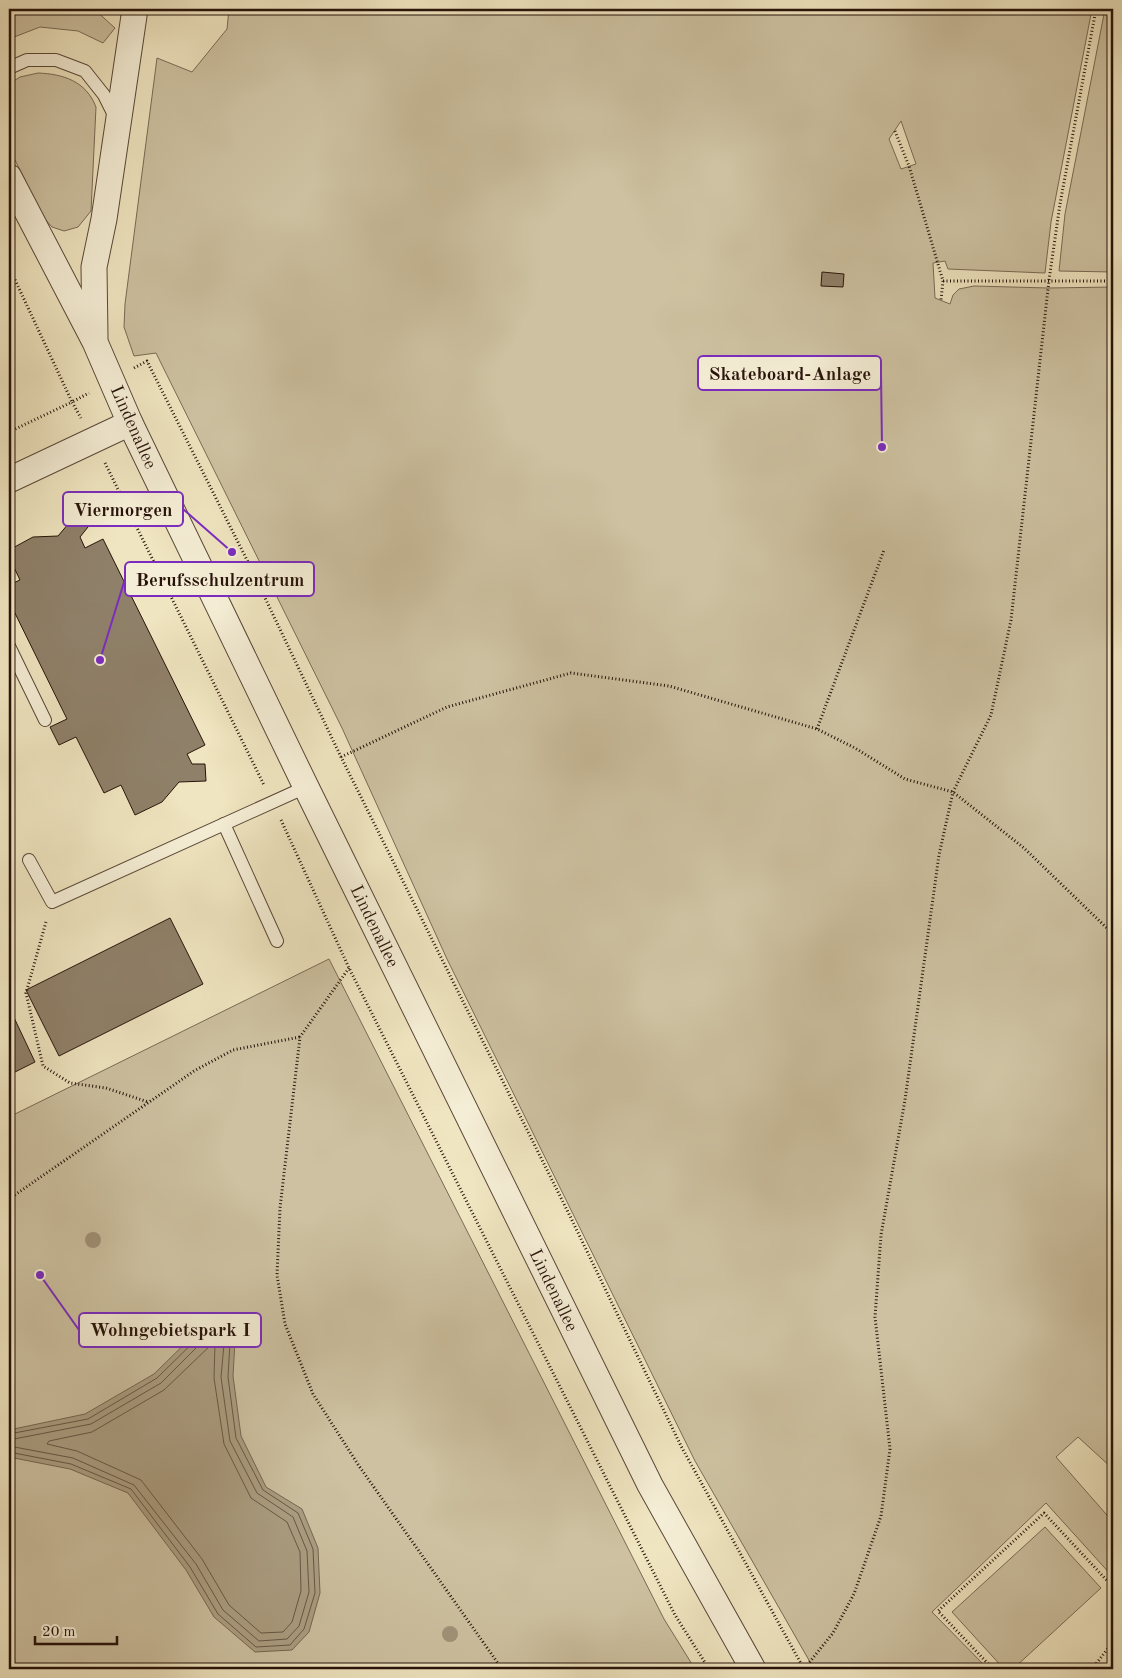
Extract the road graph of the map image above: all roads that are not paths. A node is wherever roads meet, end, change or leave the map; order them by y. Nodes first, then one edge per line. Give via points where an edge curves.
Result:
1 (134, 9) edge
2 (9, 68) edge
3 (119, 124) junction
4 (9, 178) edge
5 (95, 342) junction
6 (130, 423) junction
7 (9, 480) edge
8 (9, 646) edge
9 (45, 720) dead end
10 (306, 787) junction
11 (224, 824) junction
12 (30, 860) dead end
13 (277, 941) dead end
14 (753, 1669) edge

1 - 3 street
2 - 3 lane via 27,60 56,60 85,71 104,95
3 - 5 street via 94,267
4 - 5 street, Lindenallee
5 - 6 street, Lindenallee
6 - 7 street
6 - 10 street, Lindenallee
8 - 9 lane
10 - 11 lane
10 - 14 street, Lindenallee via 645,1476
11 - 12 lane via 52,902
11 - 13 lane

